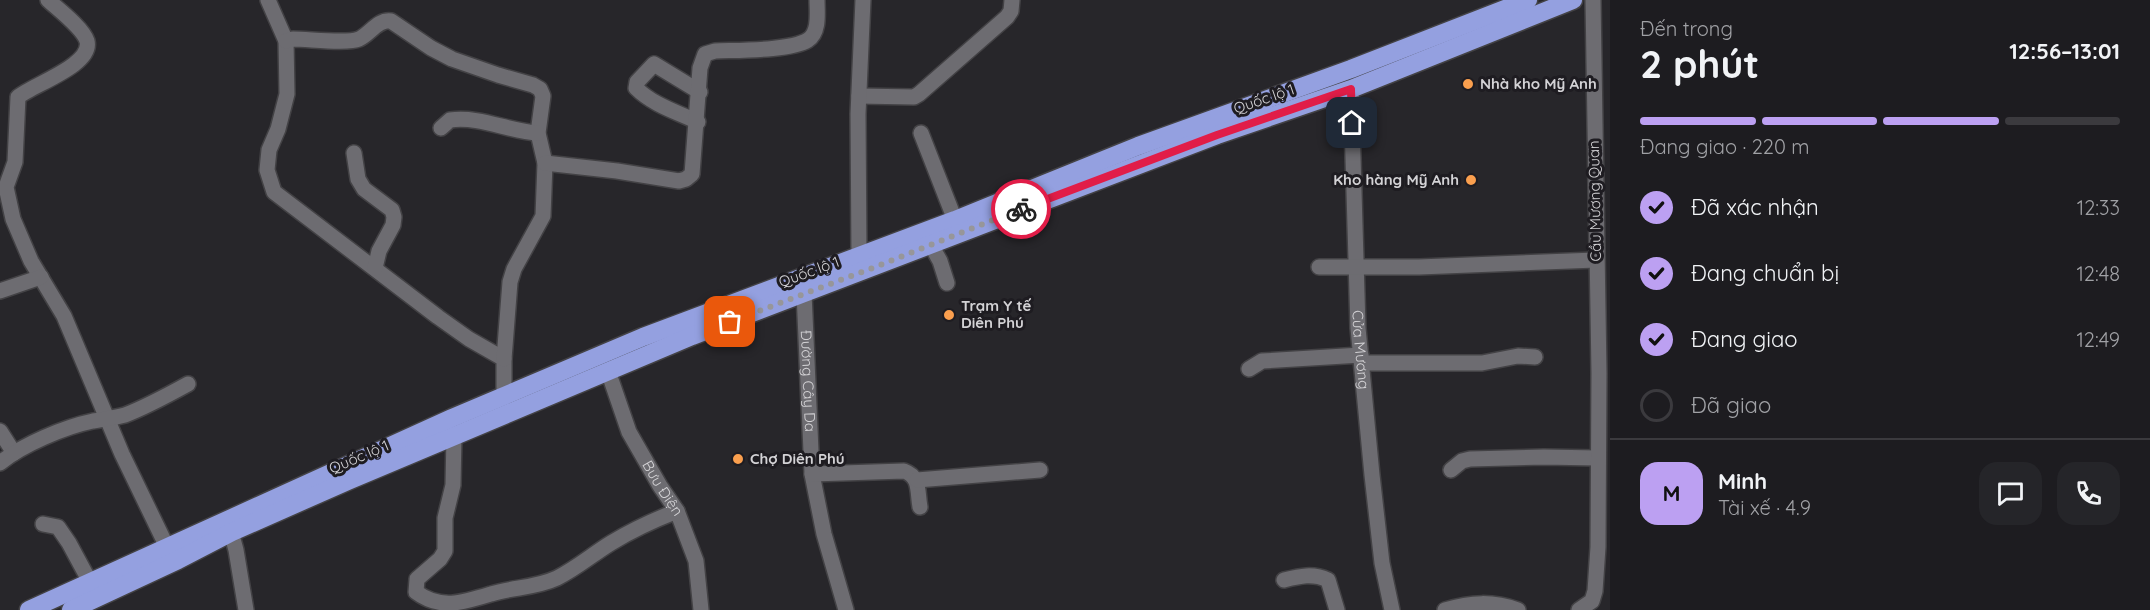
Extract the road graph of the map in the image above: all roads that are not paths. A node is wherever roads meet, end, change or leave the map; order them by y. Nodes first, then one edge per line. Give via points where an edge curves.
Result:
1 (48, 0) edge
2 (268, 0) edge
3 (816, 0) edge
4 (863, 0) edge
5 (1012, 0) edge
6 (1528, 0) edge
7 (1573, 0) edge
8 (1593, 0) edge
9 (286, 41) junction
10 (1351, 89) junction
11 (700, 92) junction
12 (859, 96) junction
13 (698, 122) junction
14 (441, 128) dead end
15 (921, 132) dead end
16 (538, 133) junction
17 (354, 153) dead end
18 (545, 163) junction
19 (955, 220) junction
20 (931, 245) junction
21 (859, 255) junction
22 (1596, 260) junction
23 (1355, 266) junction
24 (1318, 267) dead end
25 (375, 268) junction
26 (41, 277) junction
27 (947, 283) dead end
28 (0, 291) edge
29 (804, 293) junction
30 (1535, 357) dead end
31 (504, 359) junction
32 (1362, 359) junction
33 (1249, 369) dead end
34 (608, 371) junction
35 (1604, 374) edge
36 (188, 384) dead end
37 (504, 394) junction
38 (108, 420) junction
39 (0, 431) edge
40 (454, 436) junction
41 (14, 453) junction
42 (1597, 458) junction
43 (0, 464) edge
44 (1040, 470) dead end
45 (1451, 470) dead end
46 (812, 474) junction
47 (917, 480) junction
48 (920, 507) dead end
49 (678, 511) junction
50 (43, 524) dead end
51 (230, 525) junction
52 (167, 547) junction
53 (1284, 580) dead end
54 (90, 582) junction
55 (1590, 607) edge
56 (29, 610) edge
57 (71, 610) edge
58 (246, 610) edge
59 (701, 610) edge
60 (846, 610) edge
61 (1337, 610) edge
62 (1392, 610) edge
63 (1446, 610) edge
64 (1518, 610) edge

1 - 26 street via 79,29 87,40 87,50 82,59 18,97 15,162 6,187 13,219
2 - 9 street
3 - 11 street via 818,15 809,39 784,46 705,54 700,68
4 - 12 street
5 - 12 street via 1007,17 920,94
6 - 19 highway, Quốc lộ 1 via 1138,146
7 - 10 highway, Quốc lộ 1
8 - 22 street, Cầu Mương Quan
9 - 16 street via 353,40 391,21 452,59 540,89 543,104
9 - 25 street via 287,94 267,159 269,182 283,201
10 - 20 highway, Quốc lộ 1 via 1217,135
10 - 23 street, Cửa Mương
11 - 13 street
11 - 13 street via 654,64 636,88 657,103
12 - 21 street
13 - 18 street via 692,174 679,181
14 - 16 street via 450,120 468,119
15 - 19 street
16 - 18 street
17 - 25 street via 364,189 392,210 394,217
18 - 31 street via 543,216 510,282
19 - 21 highway, Quốc lộ 1
20 - 27 street
20 - 29 highway, Quốc lộ 1
21 - 37 highway, Quốc lộ 1
22 - 23 street
22 - 35 street, Cầu Mương Quan
23 - 24 street
23 - 32 street, Cửa Mương
25 - 31 street via 461,334
26 - 28 street
26 - 38 street via 64,316
29 - 34 highway, Quốc lộ 1
29 - 46 street, Đường Cây Da
30 - 32 street via 1482,363
31 - 37 street
32 - 33 street via 1262,361
32 - 62 street, Cửa Mương via 1382,563
34 - 40 highway, Quốc lộ 1
34 - 49 street, Bưu Điện via 629,432
35 - 42 street, Cầu Mương Quan
36 - 38 street
37 - 51 highway, Quốc lộ 1
38 - 41 street via 69,429
38 - 52 street
39 - 41 street
40 - 49 street via 453,485 444,518 445,550 416,582 421,598 433,605 459,606 493,593 550,581 630,532
40 - 51 highway, Quốc lộ 1
41 - 43 street
42 - 45 street via 1470,459
42 - 55 street, Cầu Mương Quan via 1598,547
44 - 47 street
46 - 47 street via 895,470 910,473
46 - 60 street, Đường Cây Da
47 - 48 street
49 - 59 street, Bưu Điện via 696,561
50 - 54 street via 58,527
51 - 52 highway, Quốc lộ 1
51 - 57 highway, Quốc lộ 1 via 178,560
51 - 58 street
52 - 54 highway, Quốc lộ 1
53 - 61 street via 1306,575 1328,580
54 - 56 highway, Quốc lộ 1
63 - 64 street via 1492,603

